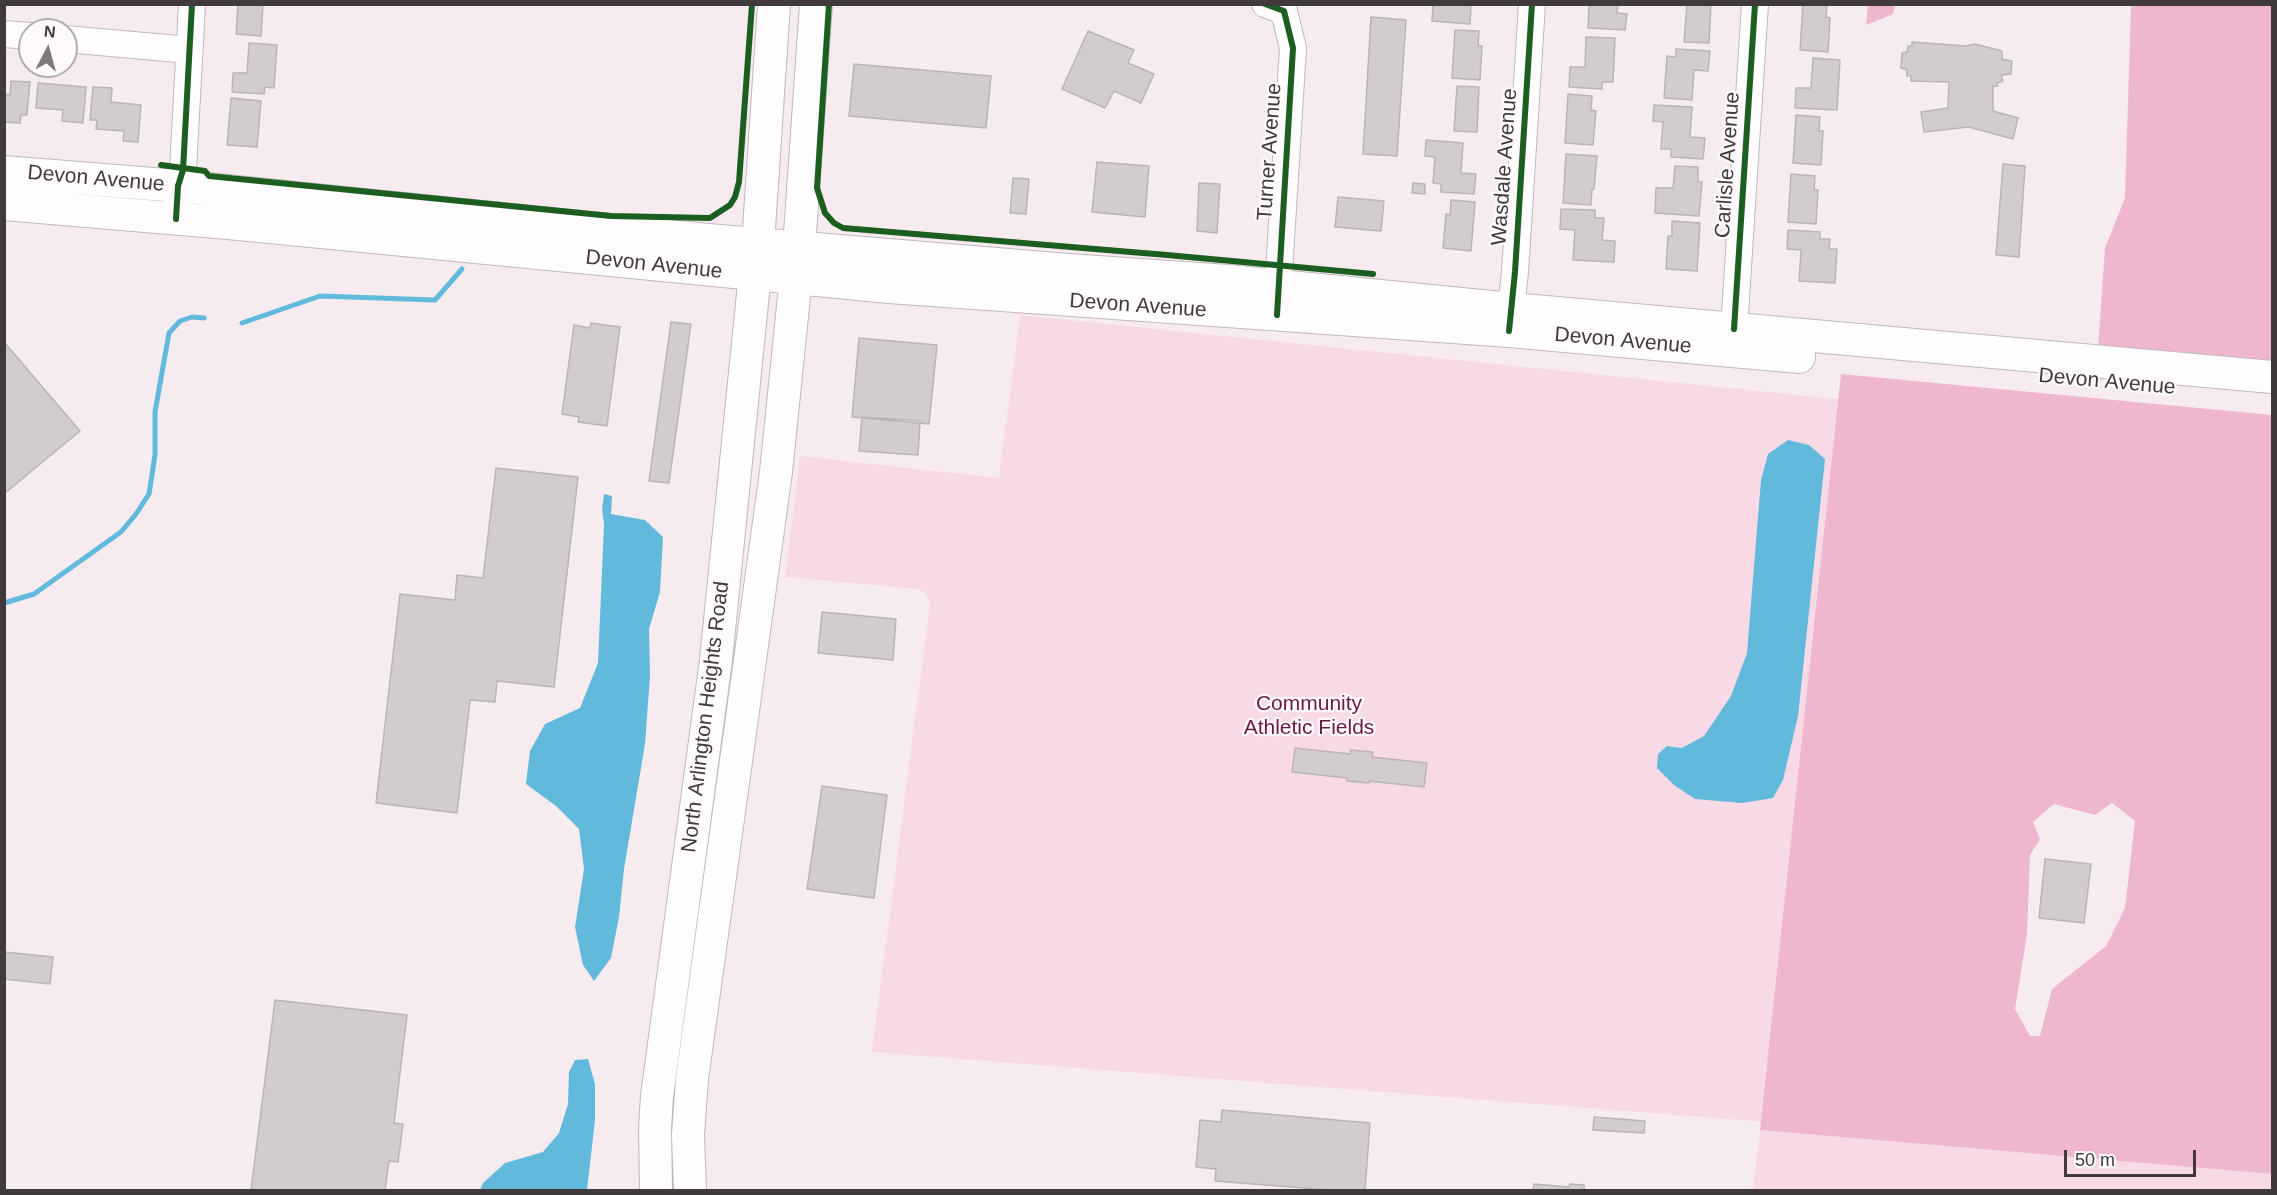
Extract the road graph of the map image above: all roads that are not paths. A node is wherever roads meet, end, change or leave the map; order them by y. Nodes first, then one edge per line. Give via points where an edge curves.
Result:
1 (192, 4) edge
2 (774, 4) edge
3 (816, 4) edge
4 (1265, 4) edge
5 (1532, 4) edge
6 (1755, 4) edge
7 (78, 40) edge
8 (189, 50) junction
9 (4, 172) edge
10 (178, 186) junction
11 (4, 204) edge
12 (176, 219) junction
13 (758, 244) junction
14 (797, 263) junction
15 (755, 275) junction
16 (1277, 300) junction
17 (1510, 320) junction
18 (1734, 329) junction
19 (2272, 377) edge
20 (2272, 396) edge
21 (656, 1191) edge
22 (690, 1191) edge

1 - 8 street
2 - 13 main road, North Arlington Heights Road
3 - 14 main road, North Arlington Heights Road
4 - 16 street, Turner Avenue via 1284,11 1293,48
5 - 17 street, Wasdale Avenue
6 - 18 street, Carlisle Avenue
7 - 8 street
8 - 10 street via 183,170
9 - 10 main road, Devon Avenue
10 - 12 street
10 - 13 main road, Devon Avenue
11 - 12 main road, Devon Avenue
12 - 15 main road, Devon Avenue
13 - 14 main road, Devon Avenue
13 - 15 main road, North Arlington Heights Road
14 - 15 main road, Devon Avenue
14 - 16 main road, Devon Avenue
14 - 22 main road, North Arlington Heights Road via 766,546 692,1078
15 - 21 main road, North Arlington Heights Road via 716,660 657,1096
16 - 17 main road, Devon Avenue
17 - 18 main road, Devon Avenue
17 - 20 main road, Devon Avenue
18 - 19 main road, Devon Avenue

